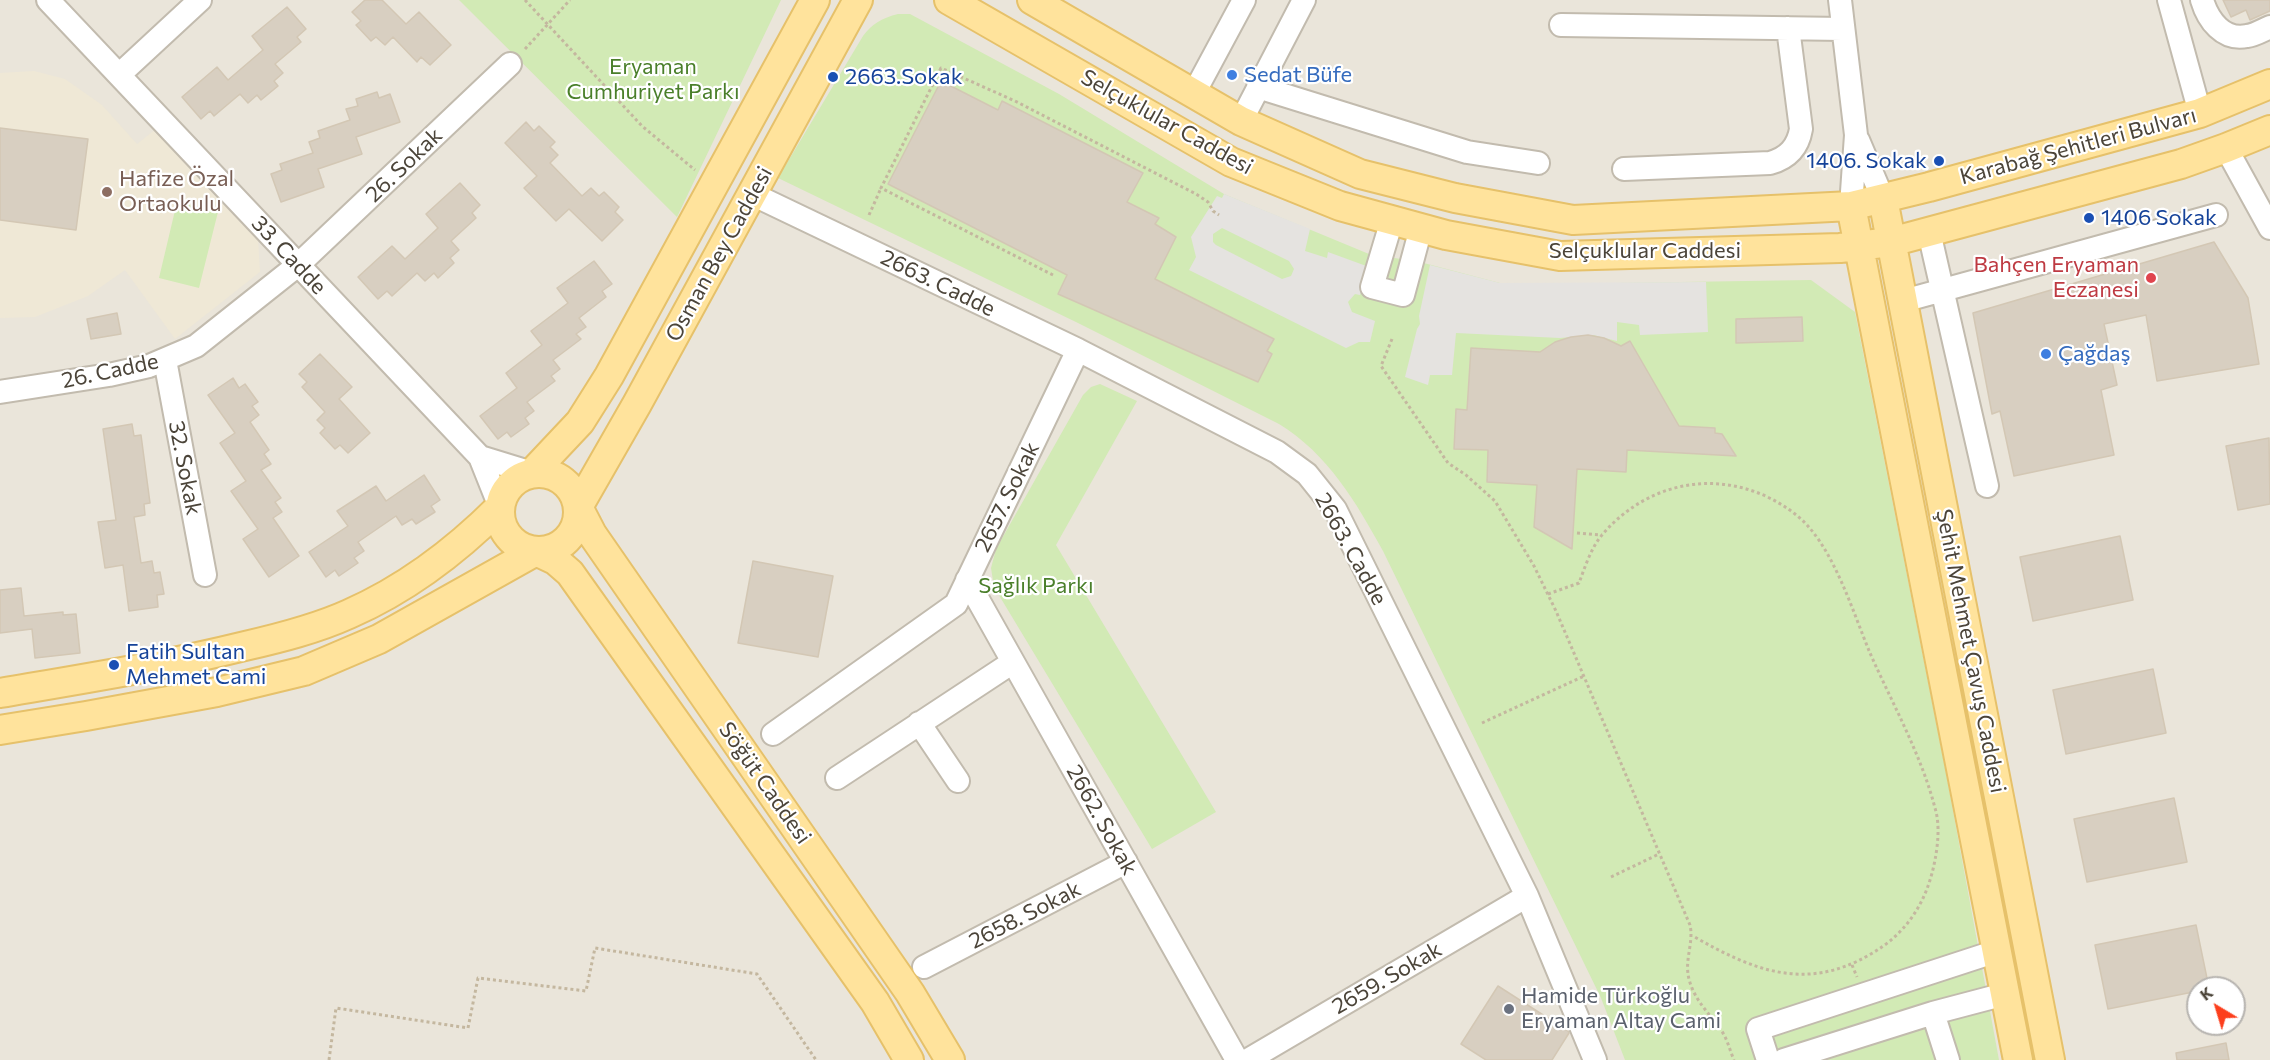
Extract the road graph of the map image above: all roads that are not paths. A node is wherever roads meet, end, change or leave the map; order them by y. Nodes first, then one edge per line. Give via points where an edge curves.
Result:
1 (48, 0) edge
2 (200, 0) edge
3 (858, 0) edge
4 (949, 0) edge
5 (1032, 0) edge
6 (1244, 0) edge
7 (1304, 0) edge
8 (1840, 0) edge
9 (2169, 0) edge
10 (2202, 0) edge
11 (810, 5) edge
12 (1561, 25) dead end
13 (2270, 27) edge
14 (1788, 28) junction
15 (1843, 29) junction
16 (510, 64) road end
17 (119, 75) junction
18 (2270, 84) edge
19 (1258, 87) junction
20 (1194, 94) junction
21 (2200, 113) junction
22 (1240, 121) junction
23 (1173, 130) junction
24 (2270, 130) edge
25 (1856, 135) junction
26 (2226, 148) junction
27 (1538, 163) dead end
28 (1624, 170) dead end
29 (752, 194) junction
30 (1883, 199) junction
31 (1851, 206) junction
32 (2216, 215) dead end
33 (1392, 220) junction
34 (2269, 225) edge
35 (1422, 228) junction
36 (1929, 232) junction
37 (1891, 242) junction
38 (1858, 246) junction
39 (298, 265) junction
40 (1944, 290) junction
41 (1903, 301) junction
42 (1077, 350) junction
43 (165, 360) junction
44 (0, 392) edge
45 (480, 457) junction
46 (532, 473) junction
47 (1987, 486) dead end
48 (500, 507) junction
49 (578, 507) junction
50 (536, 551) junction
51 (205, 575) dead end
52 (967, 580) junction
53 (1013, 662) junction
54 (0, 693) edge
55 (919, 723) junction
56 (0, 730) edge
57 (773, 734) dead end
58 (837, 778) dead end
59 (958, 781) dead end
60 (1126, 862) junction
61 (1527, 896) junction
62 (1997, 951) junction
63 (924, 967) dead end
64 (2005, 994) junction
65 (1933, 1013) junction
66 (909, 1060) edge
67 (950, 1060) edge
68 (1237, 1060) edge
69 (1248, 1060) edge
70 (1595, 1060) edge
71 (1768, 1060) edge
72 (1784, 1060) edge
73 (1948, 1060) edge
74 (2018, 1060) edge
75 (2050, 1060) edge

1 - 17 street, 33. Cadde
2 - 17 street
3 - 29 main road, Osman Bey Caddesi
4 - 23 main road, Selçuklular Caddesi
5 - 20 main road, Selçuklular Caddesi
6 - 20 street
7 - 19 street
8 - 15 street
9 - 21 street
10 - 13 street via 2213,24 2229,35 2246,37
11 - 46 main road, Osman Bey Caddesi via 609,376 580,422
12 - 14 street
14 - 15 street
14 - 28 street via 1801,129 1787,156 1770,163
15 - 25 street
16 - 39 street, 26. Sokak
17 - 39 street, 33. Cadde
18 - 21 main road, Karabağ Şehitleri Bulvarı
19 - 22 street
19 - 27 street via 1467,152
20 - 22 main road, Selçuklular Caddesi
20 - 23 main road
21 - 30 main road, Karabağ Şehitleri Bulvarı
22 - 31 main road, Selçuklular Caddesi via 1360,174 1455,198 1573,220
23 - 33 main road, Selçuklular Caddesi via 1231,162 1340,206
24 - 26 main road, Karabağ Şehitleri Bulvarı
25 - 30 street
25 - 31 street
26 - 34 street
26 - 36 main road, Karabağ Şehitleri Bulvarı via 2181,164
29 - 42 street, 2663. Cadde
29 - 49 main road, Osman Bey Caddesi
30 - 31 main road, Karabağ Şehitleri Bulvarı
30 - 37 main road, Şehit Mehmet Çavuş Caddesi
31 - 38 main road, Şehit Mehmet Çavuş Caddesi
32 - 40 street
33 - 35 main road, Selçuklular Caddesi
33 - 35 street via 1372,287 1403,296
35 - 38 main road, Selçuklular Caddesi via 1560,256
36 - 37 main road, Karabağ Şehitleri Bulvarı
36 - 40 street
37 - 38 main road, Selçuklular Caddesi
37 - 41 main road, Şehit Mehmet Çavuş Caddesi
38 - 62 main road, Şehit Mehmet Çavuş Caddesi
39 - 43 street, 26. Cadde via 196,346
39 - 45 street, 33. Cadde
40 - 41 street
40 - 47 street
41 - 75 main road, Şehit Mehmet Çavuş Caddesi
42 - 52 street, 2657. Sokak
42 - 61 street, 2663. Cadde via 1277,452 1307,474 1335,510
43 - 44 street, 26. Cadde via 109,375
43 - 51 street, 32. Sokak
45 - 46 street, 33. Cadde
45 - 48 street, 33. Cadde
46 - 48 main road via 510,485
46 - 49 main road via 562,480 570,487
48 - 50 main road via 504,531 523,548
48 - 54 main road via 436,563 349,615 292,635 209,655
49 - 50 main road via 578,518 567,539 558,546
49 - 67 main road, Söğüt Caddesi via 592,534 910,993
50 - 56 main road via 379,639 304,671 217,692
50 - 66 main road, Söğüt Caddesi via 570,573 875,1002
52 - 53 street, 2662. Sokak
52 - 57 street, 2657. Sokak via 956,604
53 - 55 street
53 - 60 street, 2662. Sokak
55 - 58 street
55 - 59 street
60 - 63 street, 2658. Sokak
60 - 68 street, 2662. Sokak
61 - 69 street, 2659. Sokak
61 - 70 street, 2663. Cadde
62 - 64 main road, Şehit Mehmet Çavuş Caddesi
62 - 71 street via 1758,1029
64 - 65 street
64 - 74 main road, Şehit Mehmet Çavuş Caddesi
65 - 72 street
65 - 73 street

